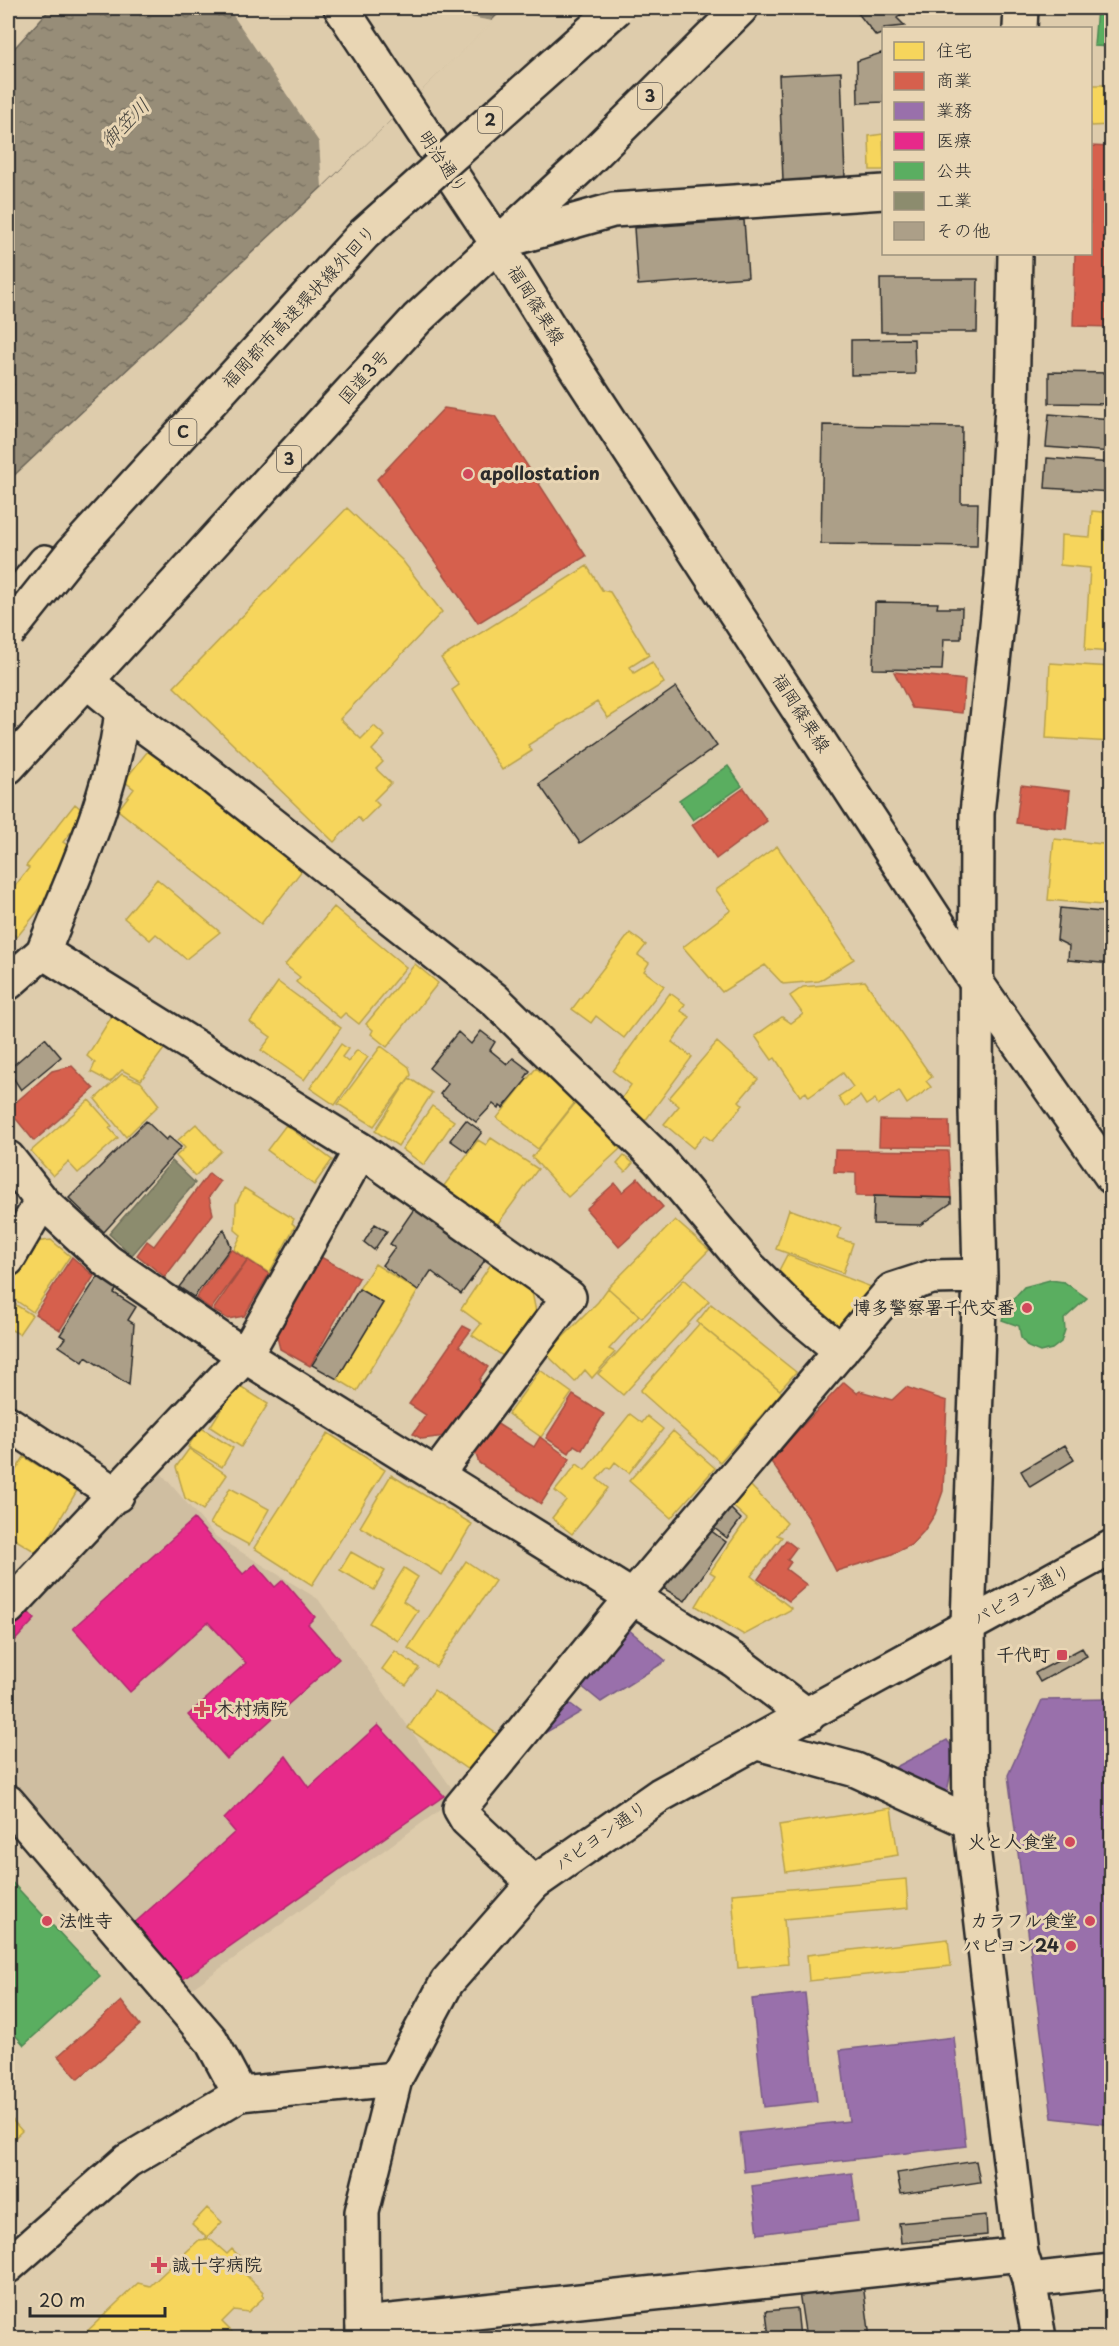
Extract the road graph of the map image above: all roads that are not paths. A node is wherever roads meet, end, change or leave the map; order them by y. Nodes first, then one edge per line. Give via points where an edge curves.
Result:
1 (340, 8) edge
2 (600, 8) edge
3 (606, 8) edge
4 (617, 8) edge
5 (741, 8) edge
6 (1021, 8) edge
7 (1020, 27) edge
8 (447, 168) junction
9 (882, 192) edge
10 (364, 234) joint
11 (497, 243) junction
12 (1015, 255) edge
13 (8, 607) edge
14 (8, 623) edge
15 (8, 633) edge
16 (87, 681) junction
17 (122, 710) junction
18 (8, 767) edge
19 (43, 952) junction
20 (8, 983) edge
21 (978, 985) junction
22 (361, 1150) junction
23 (8, 1158) edge
24 (1112, 1178) edge
25 (42, 1201) junction
26 (8, 1259) edge
27 (980, 1276) junction
28 (842, 1351) junction
29 (245, 1356) junction
30 (8, 1423) edge
31 (437, 1474) junction
32 (117, 1495) junction
33 (1112, 1547) edge
34 (632, 1598) junction
35 (8, 1608) edge
36 (968, 1624) junction
37 (807, 1716) junction
38 (758, 1743) junction
39 (8, 1802) edge
40 (970, 1822) junction
41 (534, 1883) junction
42 (395, 2079) junction
43 (240, 2094) junction
44 (8, 2266) edge
45 (1025, 2267) junction
46 (1112, 2271) edge
47 (363, 2331) edge
48 (1039, 2338) edge

1 - 8 main road, 明治通り
2 - 14 main road, C via 358,230 67,548
3 - 8 main road
4 - 10 main road, 福岡都市高速環状線外回り / 2, bridge
5 - 11 main road, 国道3号 / 3 via 584,164
6 - 7 main road
8 - 11 main road, 明治通り
8 - 13 main road via 352,265 133,464
9 - 11 main road via 613,210
10 - 15 main road, 福岡都市高速環状線外回り / C, bridge via 72,553
11 - 16 main road, 国道3号 / 3 via 417,319
11 - 21 main road, 福岡篠栗線
12 - 21 main road via 1012,406 1002,577 977,813
16 - 17 main road
16 - 18 main road, 国道3号 / 3
17 - 19 main road via 120,732 96,822
17 - 28 main road via 192,760 495,1000 659,1160 748,1266 794,1312
19 - 20 main road
19 - 22 main road
21 - 24 main road, 福岡篠栗線
21 - 27 main road
22 - 29 main road
22 - 31 main road via 569,1297
23 - 25 main road
25 - 26 main road
25 - 29 main road via 107,1261
27 - 28 main road via 932,1276 892,1290
27 - 36 main road
28 - 34 main road
29 - 31 main road
29 - 32 main road
30 - 32 main road
31 - 34 main road
32 - 35 main road
33 - 36 main road, パピヨン通り
34 - 37 main road via 735,1661
34 - 41 main road via 460,1808 467,1820
36 - 37 main road, パピヨン通り
36 - 40 main road
37 - 38 main road, パピヨン通り
38 - 40 main road via 856,1770
38 - 41 main road, パピヨン通り via 660,1795
39 - 43 main road via 211,2040
40 - 45 main road
41 - 42 main road, パピヨン通り via 447,1982
42 - 43 main road
42 - 47 main road, パピヨン通り via 362,2212
43 - 44 main road via 127,2161
45 - 46 main road
45 - 47 main road
45 - 48 main road

